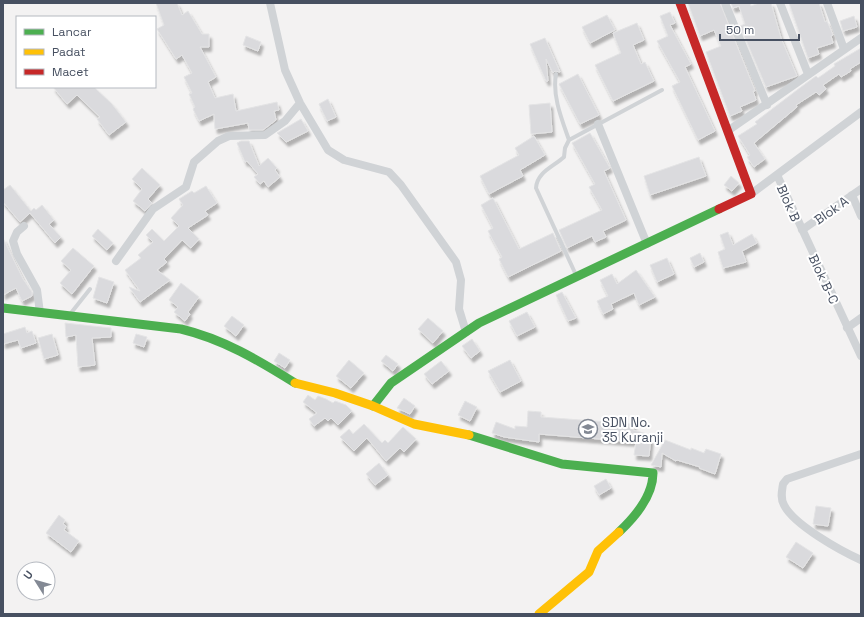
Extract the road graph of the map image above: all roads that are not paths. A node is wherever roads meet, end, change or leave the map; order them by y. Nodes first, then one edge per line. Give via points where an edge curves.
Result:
1 (270, 3) edge
2 (680, 3) edge
3 (725, 3) edge
4 (780, 3) edge
5 (827, 3) edge
6 (861, 38) edge
7 (844, 49) junction
8 (556, 74) dead end
9 (808, 74) junction
10 (662, 90) dead end
11 (300, 103) junction
12 (767, 105) junction
13 (861, 112) edge
14 (598, 124) junction
15 (729, 130) junction
16 (569, 140) junction
17 (777, 175) junction
18 (861, 189) edge
19 (751, 194) junction
20 (852, 195) junction
21 (861, 216) edge
22 (24, 226) dead end
23 (802, 230) junction
24 (647, 244) junction
25 (116, 262) dead end
26 (577, 277) junction
27 (90, 289) dead end
28 (3, 308) edge
29 (40, 314) junction
30 (68, 316) junction
31 (861, 318) edge
32 (847, 328) junction
33 (466, 332) junction
34 (861, 356) edge
35 (373, 406) junction
36 (861, 454) edge
37 (861, 560) edge
38 (539, 614) edge

1 - 11 street via 286,70
2 - 15 street
3 - 12 street
4 - 9 street
5 - 7 street
6 - 7 street
7 - 9 street
8 - 16 lane via 558,107
9 - 12 street
10 - 14 lane
11 - 25 street via 285,121 266,135 229,136 218,141 198,158 192,166 186,187 153,209
11 - 33 street via 328,150 344,160 389,172 423,215 443,247 456,262 461,280 458,309
12 - 15 street
13 - 17 street
14 - 16 lane
14 - 24 street
15 - 19 street
16 - 26 lane via 564,157 542,173 536,180 536,188
17 - 19 street
17 - 23 street, Blok B
18 - 20 street, Blok A
19 - 24 street
20 - 21 street
20 - 23 street, Blok A
22 - 29 street via 13,240 17,254 37,290
23 - 32 street, Blok B-C
24 - 26 street
26 - 33 street
27 - 30 lane
28 - 29 street
29 - 30 street
30 - 35 street via 181,329 202,334 250,355 294,383
31 - 32 street
32 - 34 street
33 - 35 street via 391,383
35 - 38 street via 414,424 464,433 562,464 653,472 653,482 642,506 622,530 598,551 589,572
36 - 37 street via 787,480 783,484 781,498 784,506 810,531

